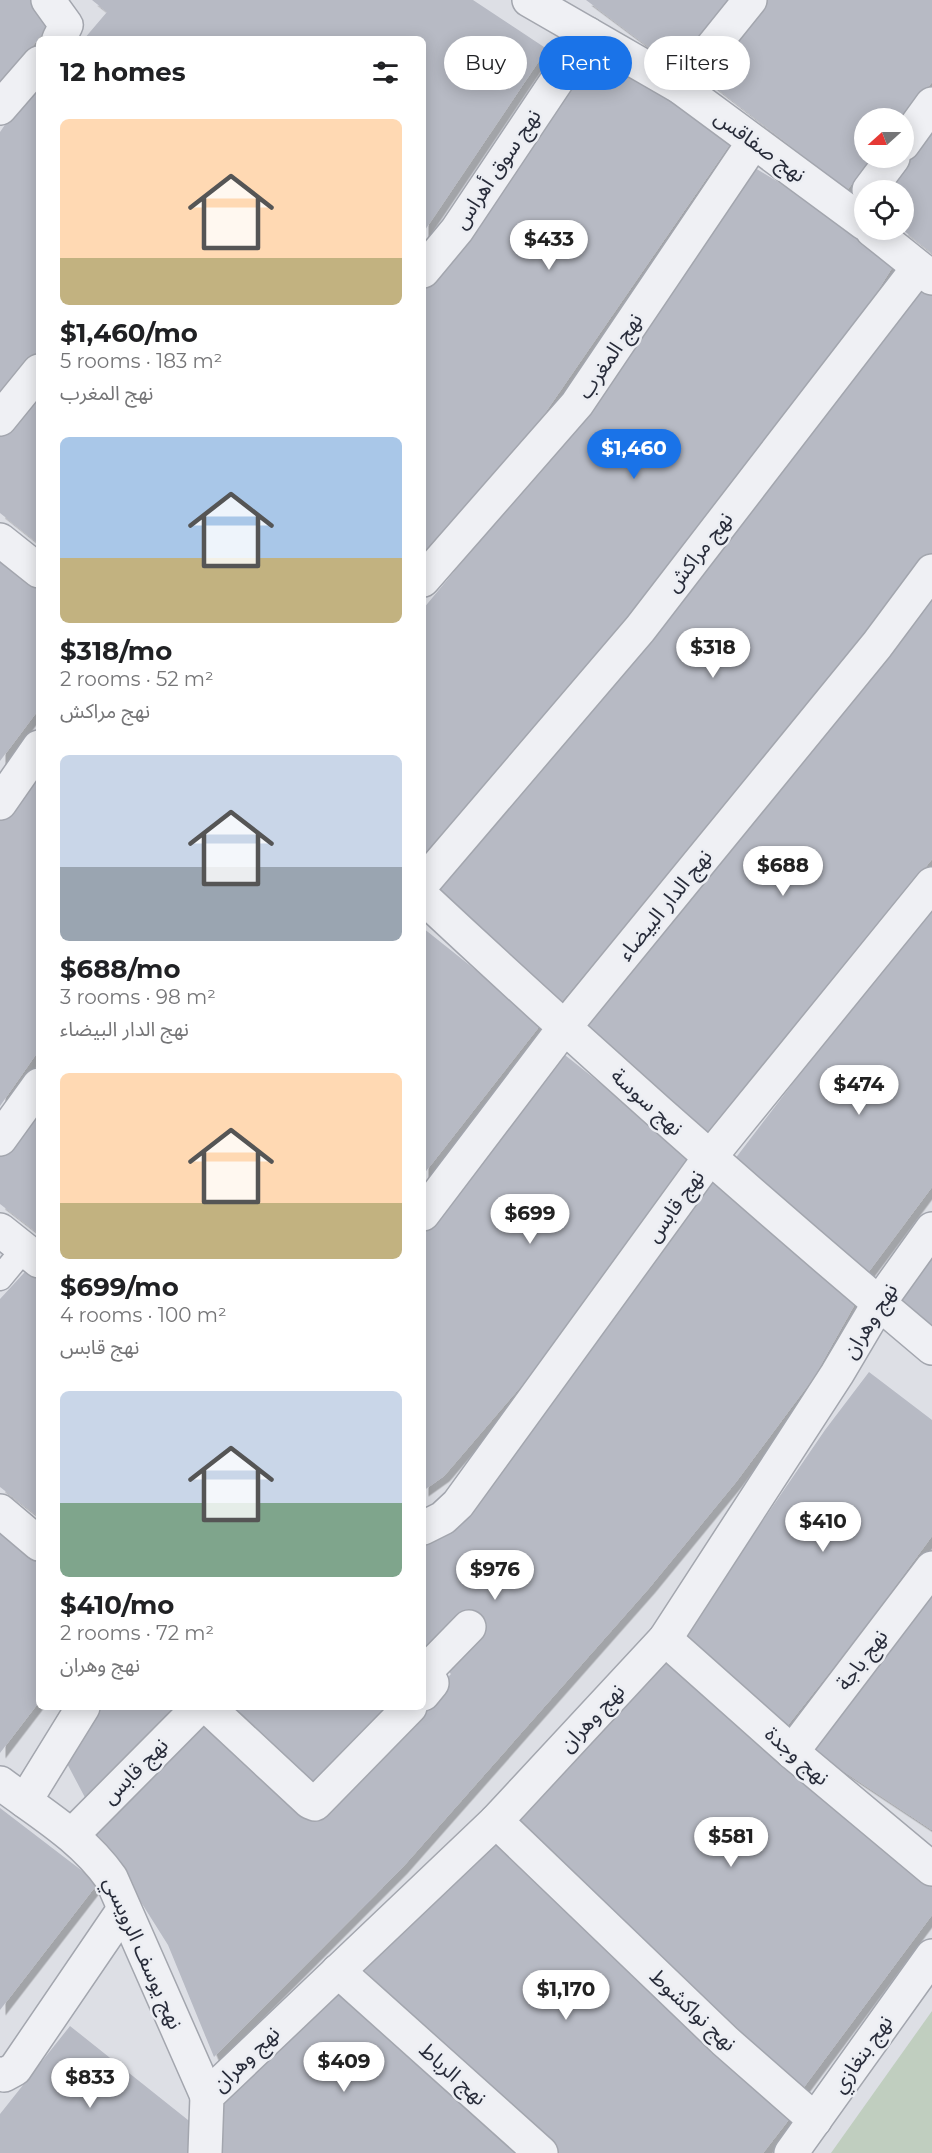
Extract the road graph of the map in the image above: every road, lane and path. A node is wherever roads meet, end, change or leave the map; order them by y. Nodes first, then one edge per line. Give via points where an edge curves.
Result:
1 (48, 0) edge
2 (750, 0) edge
3 (535, 1) edge
4 (588, 34) junction
5 (62, 36) edge
6 (721, 36) edge
7 (36, 66) edge
8 (644, 66) edge
9 (684, 90) edge
10 (932, 104) edge
11 (0, 108) edge
12 (914, 129) edge
13 (753, 143) junction
14 (854, 205) edge
15 (893, 240) edge
16 (426, 267) edge
17 (925, 273) edge
18 (36, 375) edge
19 (0, 418) edge
20 (0, 540) edge
21 (36, 569) edge
22 (932, 571) edge
23 (426, 577) edge
24 (36, 751) edge
25 (3, 793) edge
26 (426, 879) edge
27 (932, 884) edge
28 (426, 900) edge
29 (564, 1028) junction
30 (36, 1089) edge
31 (0, 1139) edge
32 (710, 1157) junction
33 (426, 1210) edge
34 (932, 1229) edge
35 (21, 1247) edge
36 (0, 1278) edge
37 (879, 1303) junction
38 (932, 1348) edge
39 (0, 1511) edge
40 (426, 1527) edge
41 (36, 1541) edge
42 (932, 1568) edge
43 (469, 1628) dead end
44 (665, 1639) junction
45 (426, 1675) edge
46 (426, 1675) edge
47 (426, 1690) edge
48 (80, 1710) edge
49 (196, 1710) edge
50 (211, 1710) edge
51 (407, 1710) edge
52 (792, 1752) junction
53 (12, 1792) edge
54 (496, 1821) junction
55 (72, 1835) junction
56 (932, 1869) edge
57 (124, 1909) junction
58 (932, 1956) edge
59 (338, 1971) junction
60 (2, 2074) edge
61 (207, 2096) junction
62 (815, 2120) junction
63 (205, 2153) edge
64 (541, 2153) edge
65 (791, 2153) edge

1 - 5 street via 66,25
2 - 6 street
3 - 4 street, نهج صفاقس
4 - 8 street, نهج صفاقس
4 - 16 street, نهج سوق أهراس via 457,230
7 - 11 street
9 - 13 street, نهج صفاقس
10 - 12 street
13 - 14 street, نهج صفاقس
13 - 23 street, نهج المغرب via 577,404
15 - 17 street, نهج صفاقس
17 - 26 street, نهج مراكش via 640,629
18 - 19 street
20 - 21 street
22 - 29 street, نهج الدار البيضاء via 877,645
24 - 25 street
27 - 32 street, نهج قابس
28 - 29 street, نهج سوسة
29 - 32 street, نهج سوسة
29 - 33 street, نهج الدار البيضاء
30 - 31 street
32 - 37 street, نهج سوسة
32 - 40 street, نهج قابس via 458,1504 444,1518
34 - 37 street, نهج وهران
35 - 36 street
37 - 38 street, نهج سوسة
37 - 44 street, نهج وهران
39 - 41 street
42 - 52 street, نهج باجة
43 - 46 street
44 - 52 street, نهج وجدة
44 - 54 street, نهج وهران
45 - 47 street via 432,1683
48 - 53 street
49 - 55 street, نهج قابس
50 - 51 street via 315,1804
52 - 56 street, نهج وجدة
53 - 55 street, نهج يوسف الرويسي
54 - 59 street, نهج وهران
54 - 62 street, نهج نواكشوط via 725,2041
55 - 57 street, نهج يوسف الرويسي via 111,1878
57 - 60 street via 15,2069
57 - 61 street, نهج يوسف الرويسي
58 - 62 street, نهج بنغازي
59 - 61 street, نهج وهران
59 - 64 street, نهج الرباط
61 - 63 street, نهج وهران
62 - 65 street, نهج بنغازي

